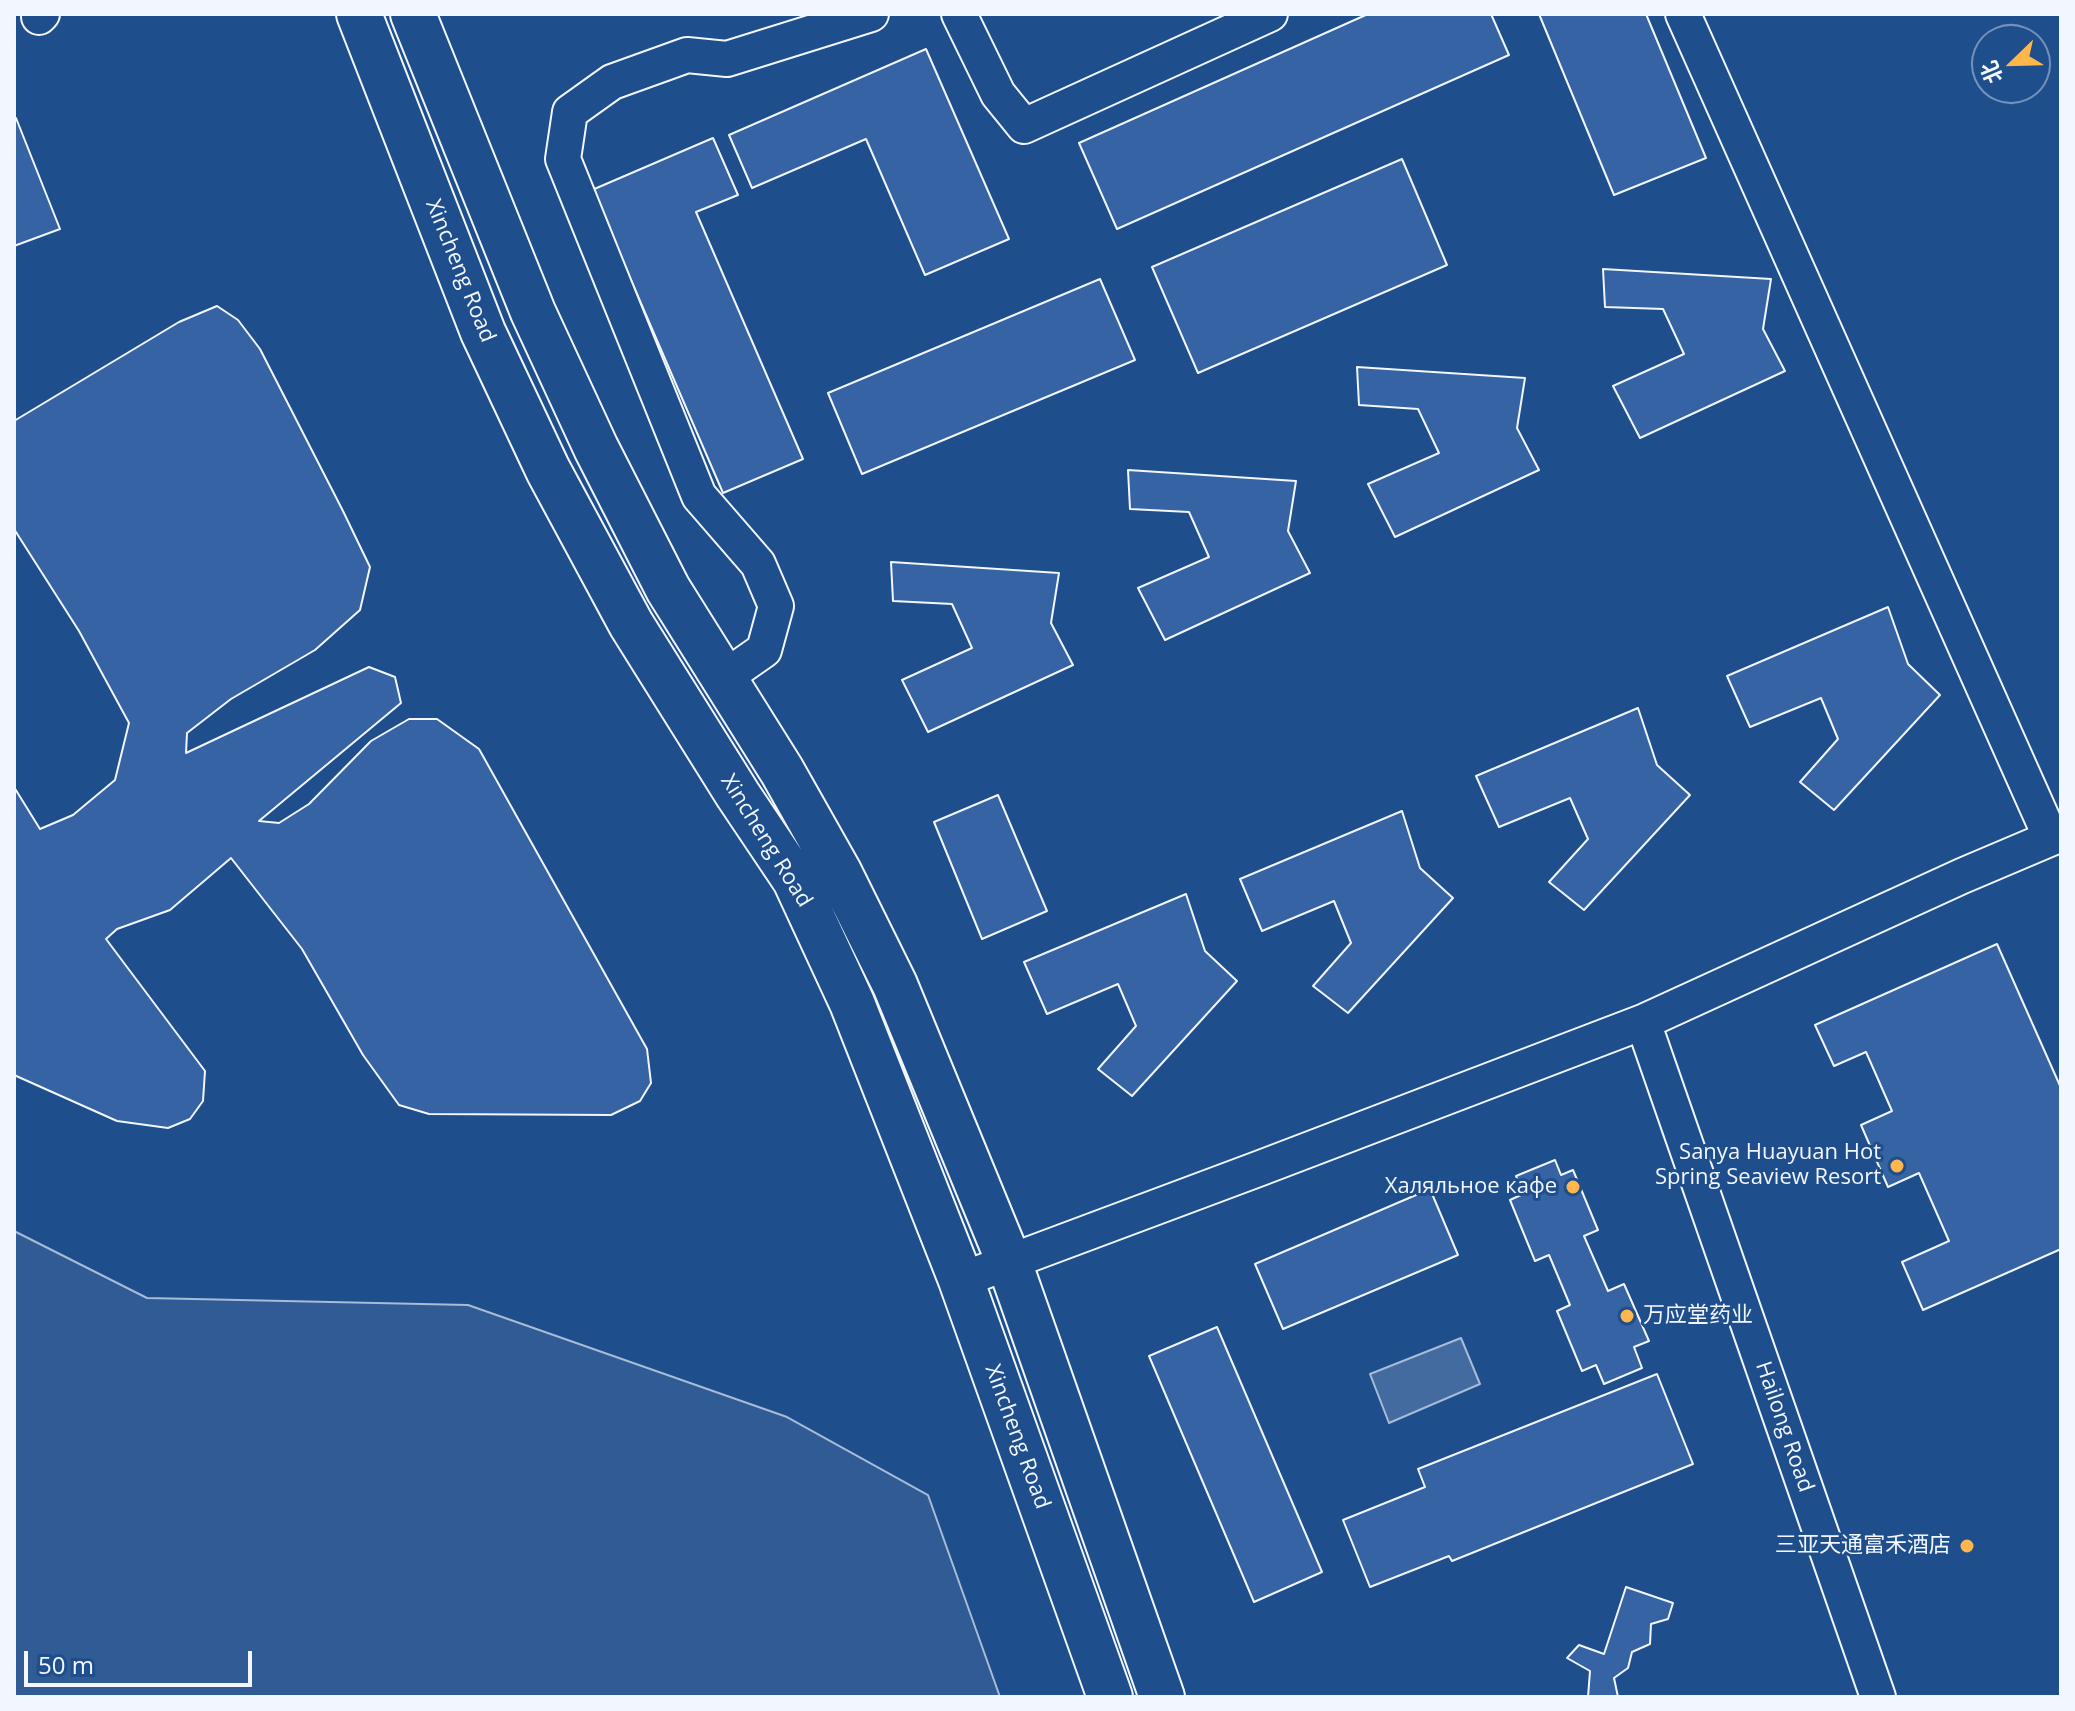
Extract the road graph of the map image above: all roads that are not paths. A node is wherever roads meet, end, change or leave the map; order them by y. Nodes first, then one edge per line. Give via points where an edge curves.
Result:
1 (359, 14) edge
2 (413, 14) edge
3 (871, 14) edge
4 (959, 14) edge
5 (1270, 14) edge
6 (1683, 14) edge
7 (724, 678) junction
8 (2056, 836) edge
9 (1643, 1022) junction
10 (1009, 1262) junction
11 (961, 1280) junction
12 (1110, 1697) edge
13 (1162, 1697) edge
14 (1878, 1697) edge

1 - 11 main road, Xincheng Road via 483,332 548,470 631,624 795,880 852,1003
2 - 7 main road, Xincheng Road via 533,312 590,434 668,589
3 - 7 street via 727,59 687,55 612,82 570,112 563,159 699,496 758,564 776,606 764,650
4 - 5 street via 998,94 1024,126
6 - 8 street
7 - 10 main road, Xincheng Road via 832,859 881,957
8 - 9 street
9 - 10 street
9 - 14 street, Hailong Road
10 - 11 street
10 - 13 main road, Xincheng Road
11 - 12 main road, Xincheng Road

